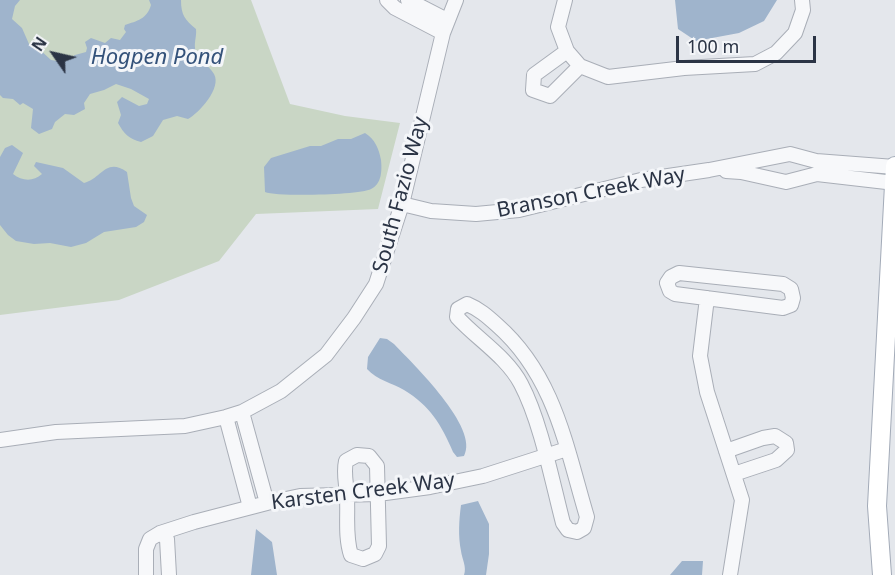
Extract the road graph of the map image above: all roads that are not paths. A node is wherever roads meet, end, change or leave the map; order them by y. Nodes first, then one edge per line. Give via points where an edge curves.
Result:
1 (387, 0) edge
2 (408, 0) edge
3 (456, 0) edge
4 (565, 0) edge
5 (802, 0) edge
6 (445, 26) junction
7 (567, 51) junction
8 (586, 69) junction
9 (765, 160) junction
10 (895, 167) edge
11 (816, 168) junction
12 (709, 170) junction
13 (766, 177) junction
14 (895, 183) edge
15 (402, 204) junction
16 (707, 298) junction
17 (242, 412) junction
18 (226, 417) junction
19 (0, 440) edge
20 (567, 450) junction
21 (726, 451) junction
22 (545, 456) junction
23 (734, 474) junction
24 (378, 494) junction
25 (347, 495) junction
26 (267, 503) junction
27 (250, 507) junction
28 (160, 533) junction
29 (146, 575) edge
30 (169, 575) edge
31 (730, 575) edge
32 (882, 575) edge

1 - 6 street via 395,8
2 - 6 street
3 - 6 street, South Fazio Way
4 - 7 street via 558,27
5 - 8 street via 803,10 795,33 776,53 755,64 608,77
6 - 15 street, South Fazio Way
7 - 8 street
7 - 8 street via 534,75 533,90 550,96
9 - 11 street, Branson Creek Way via 790,154
9 - 12 street, Branson Creek Way
9 - 13 street
10 - 11 street, Branson Creek Way
10 - 14 main road
11 - 13 street, Branson Creek Way via 786,182
11 - 14 street, Branson Creek Way
12 - 13 street, Branson Creek Way
12 - 15 street, Branson Creek Way via 642,180 508,211 476,214 431,211
14 - 32 main road via 877,506
15 - 17 street, South Fazio Way via 376,284 326,355 281,391
16 - 16 street via 783,308 791,305 793,298 791,289 783,284 679,273 671,276 667,284 675,294
16 - 21 street via 700,356
17 - 18 street, South Fazio Way
17 - 26 street
18 - 19 street, South Fazio Way via 185,426 56,432
18 - 27 street
20 - 22 street, Karsten Creek Way
20 - 22 street via 587,517 584,528 577,532 568,530 563,523
20 - 22 street via 556,410 538,374 514,340 478,308 467,304 458,309 457,317 497,354 520,383
21 - 23 street
21 - 23 street via 775,436 786,443 787,450 776,460
22 - 24 street, Karsten Creek Way via 472,478
23 - 31 street via 742,500
24 - 25 street, Karsten Creek Way
24 - 25 street via 377,466 369,456 357,455 346,461
24 - 25 street via 379,546 375,554 363,559 351,555 347,544
25 - 26 street, Karsten Creek Way via 300,496
26 - 27 street, Karsten Creek Way
27 - 28 street, Karsten Creek Way
28 - 29 street via 150,539 146,549
28 - 30 street via 167,539

